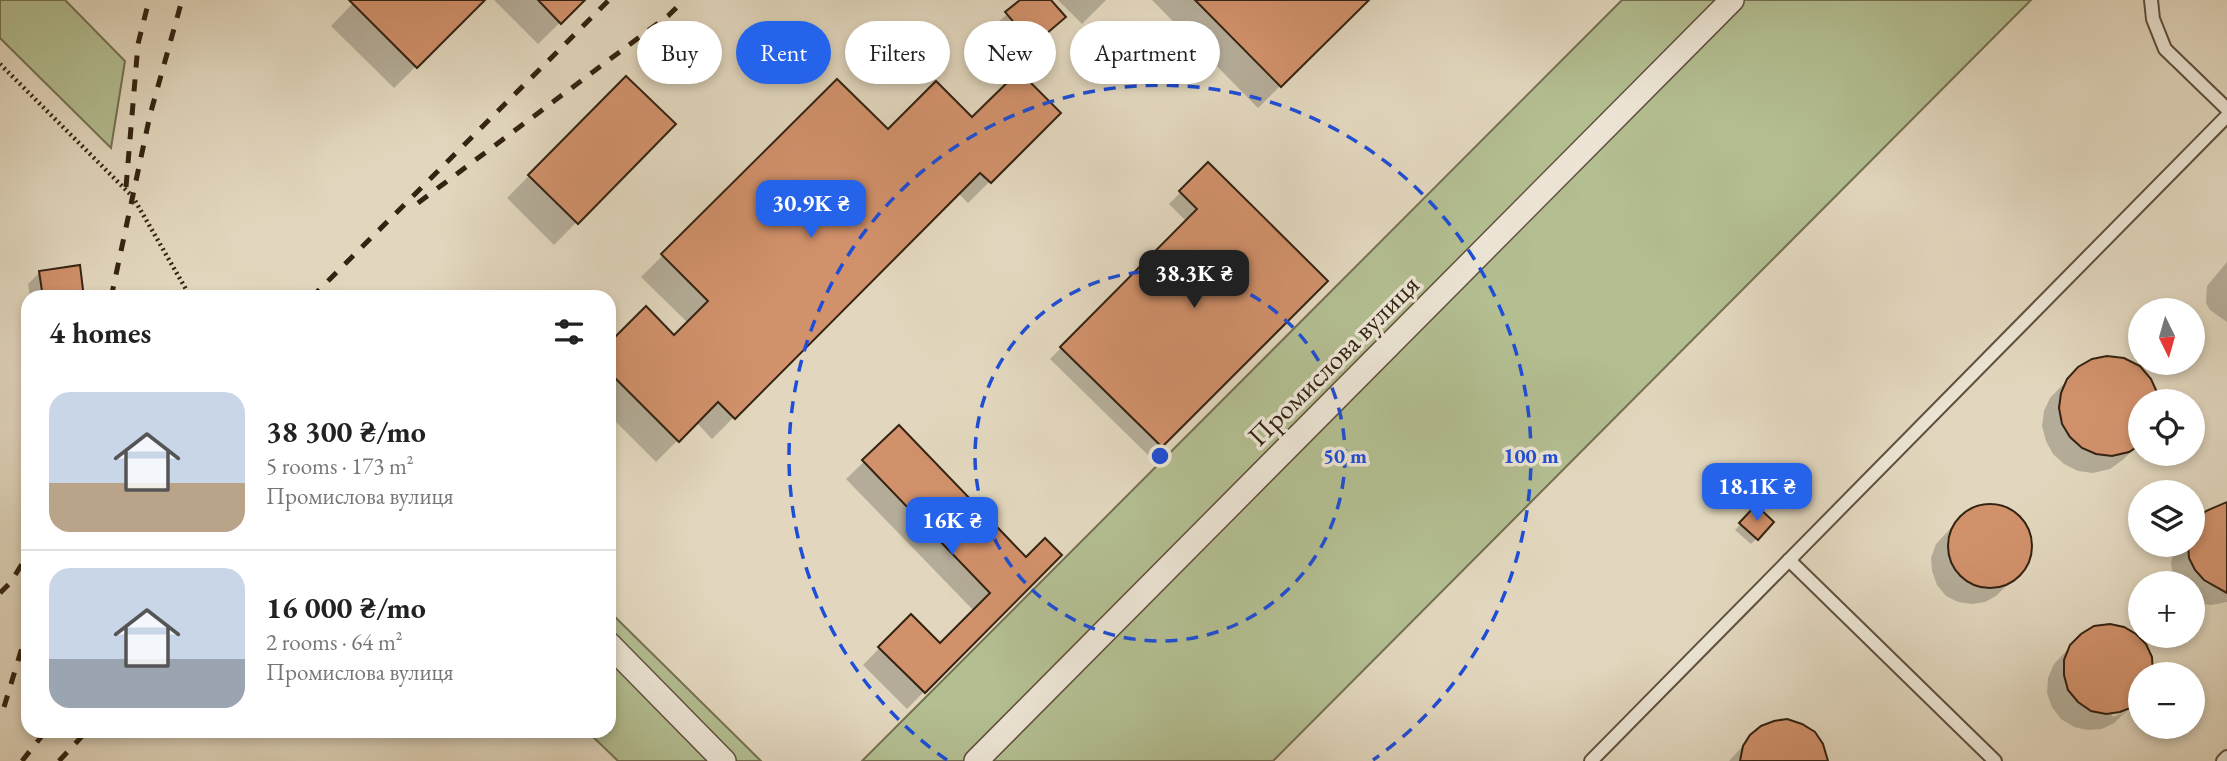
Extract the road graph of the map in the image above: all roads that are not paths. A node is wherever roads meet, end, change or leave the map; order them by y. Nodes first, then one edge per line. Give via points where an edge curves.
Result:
1 (1732, 0) edge
2 (2151, 0) edge
3 (2227, 109) edge
4 (2227, 116) edge
5 (1789, 561) junction
6 (616, 651) edge
7 (2227, 757) edge
8 (724, 761) edge
9 (976, 761) edge
10 (1591, 761) edge
11 (1995, 761) edge
12 (2223, 761) edge

1 - 9 street, Промислова вулиця
2 - 3 lane via 2165,48
4 - 5 lane
5 - 10 lane
5 - 11 lane
6 - 8 street
7 - 12 lane

